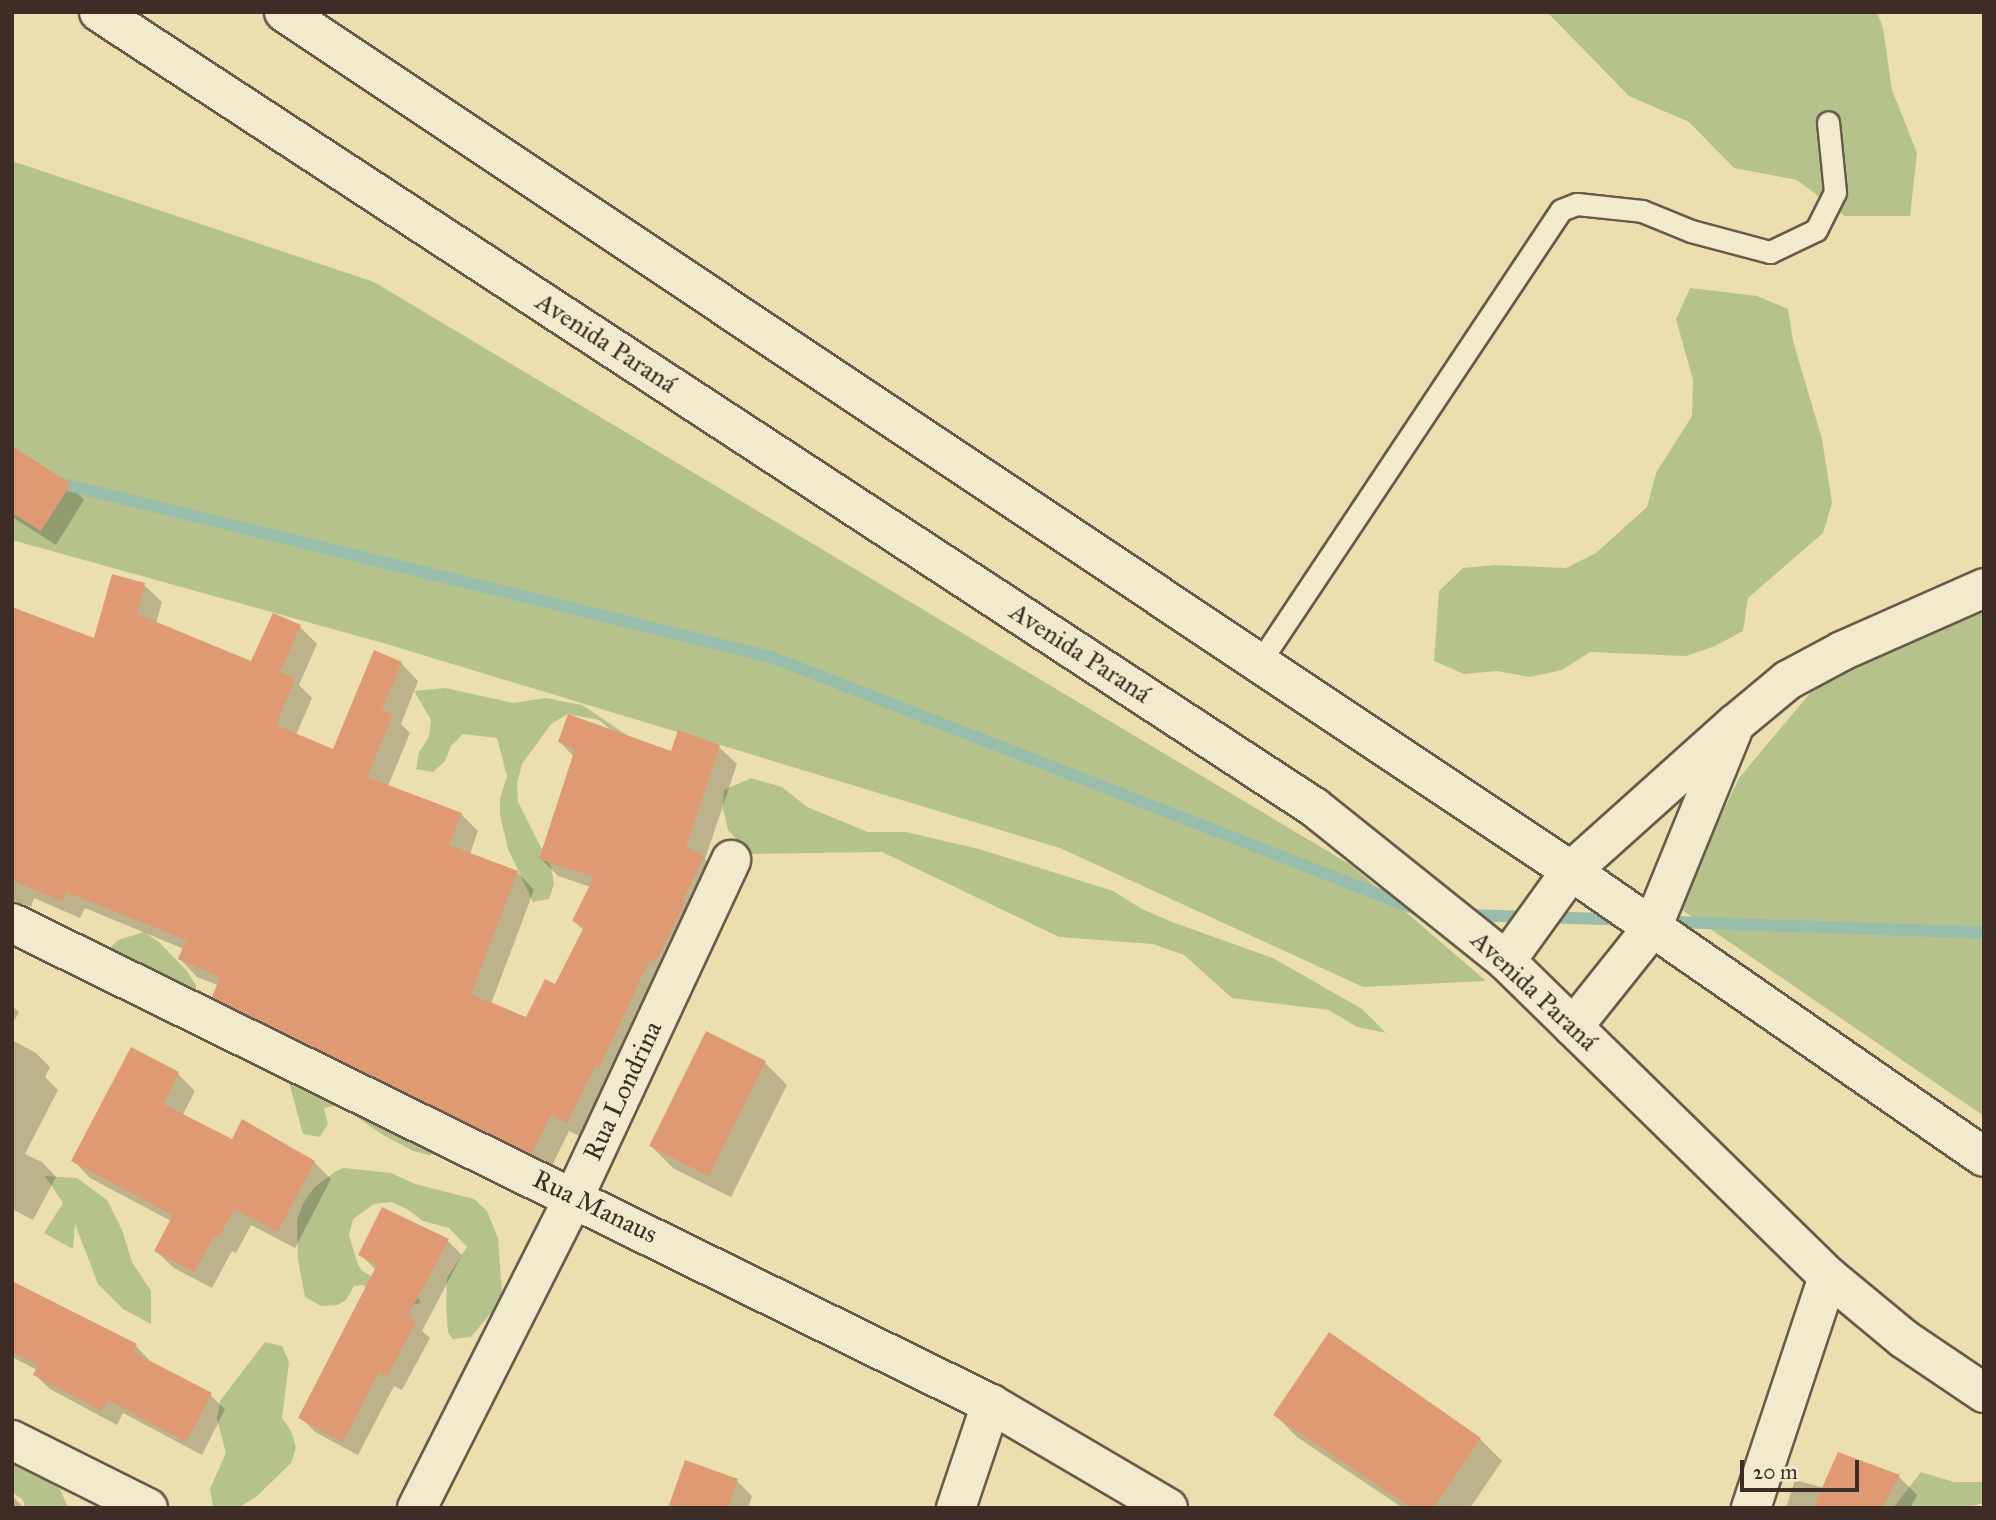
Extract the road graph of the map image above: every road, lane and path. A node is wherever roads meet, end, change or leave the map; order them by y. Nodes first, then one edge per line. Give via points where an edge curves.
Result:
1 (99, 12) edge
2 (284, 12) edge
3 (1828, 122) dead end
4 (1984, 588) edge
5 (1259, 663) junction
6 (1735, 724) junction
7 (730, 860) dead end
8 (1571, 871) junction
9 (12, 923) edge
10 (1652, 928) junction
11 (1506, 961) junction
12 (1573, 1027) junction
13 (1984, 1157) edge
14 (574, 1197) junction
15 (1828, 1276) junction
16 (1984, 1393) edge
17 (991, 1404) junction
18 (12, 1440) edge
19 (148, 1508) edge
20 (417, 1508) edge
21 (956, 1508) edge
22 (1168, 1508) edge
23 (1751, 1508) edge

1 - 11 main road, Avenida Paraná via 1314,807
2 - 5 main road
3 - 5 lane via 1835,192 1816,230 1770,252 1691,231 1642,211 1577,204 1561,210
4 - 6 main road via 1788,680
5 - 8 main road
6 - 8 main road
6 - 10 main road
7 - 14 main road, Rua Londrina
8 - 10 main road
8 - 11 main road
9 - 14 main road, Rua Manaus
10 - 12 main road
10 - 13 main road
11 - 12 main road, Avenida Paraná
12 - 15 main road, Avenida Paraná
14 - 17 main road, Rua Manaus
14 - 20 main road, Rua Londrina
15 - 16 main road, Avenida Paraná via 1904,1339
15 - 23 main road
17 - 21 main road
17 - 22 main road, Rua Manaus
18 - 19 main road

